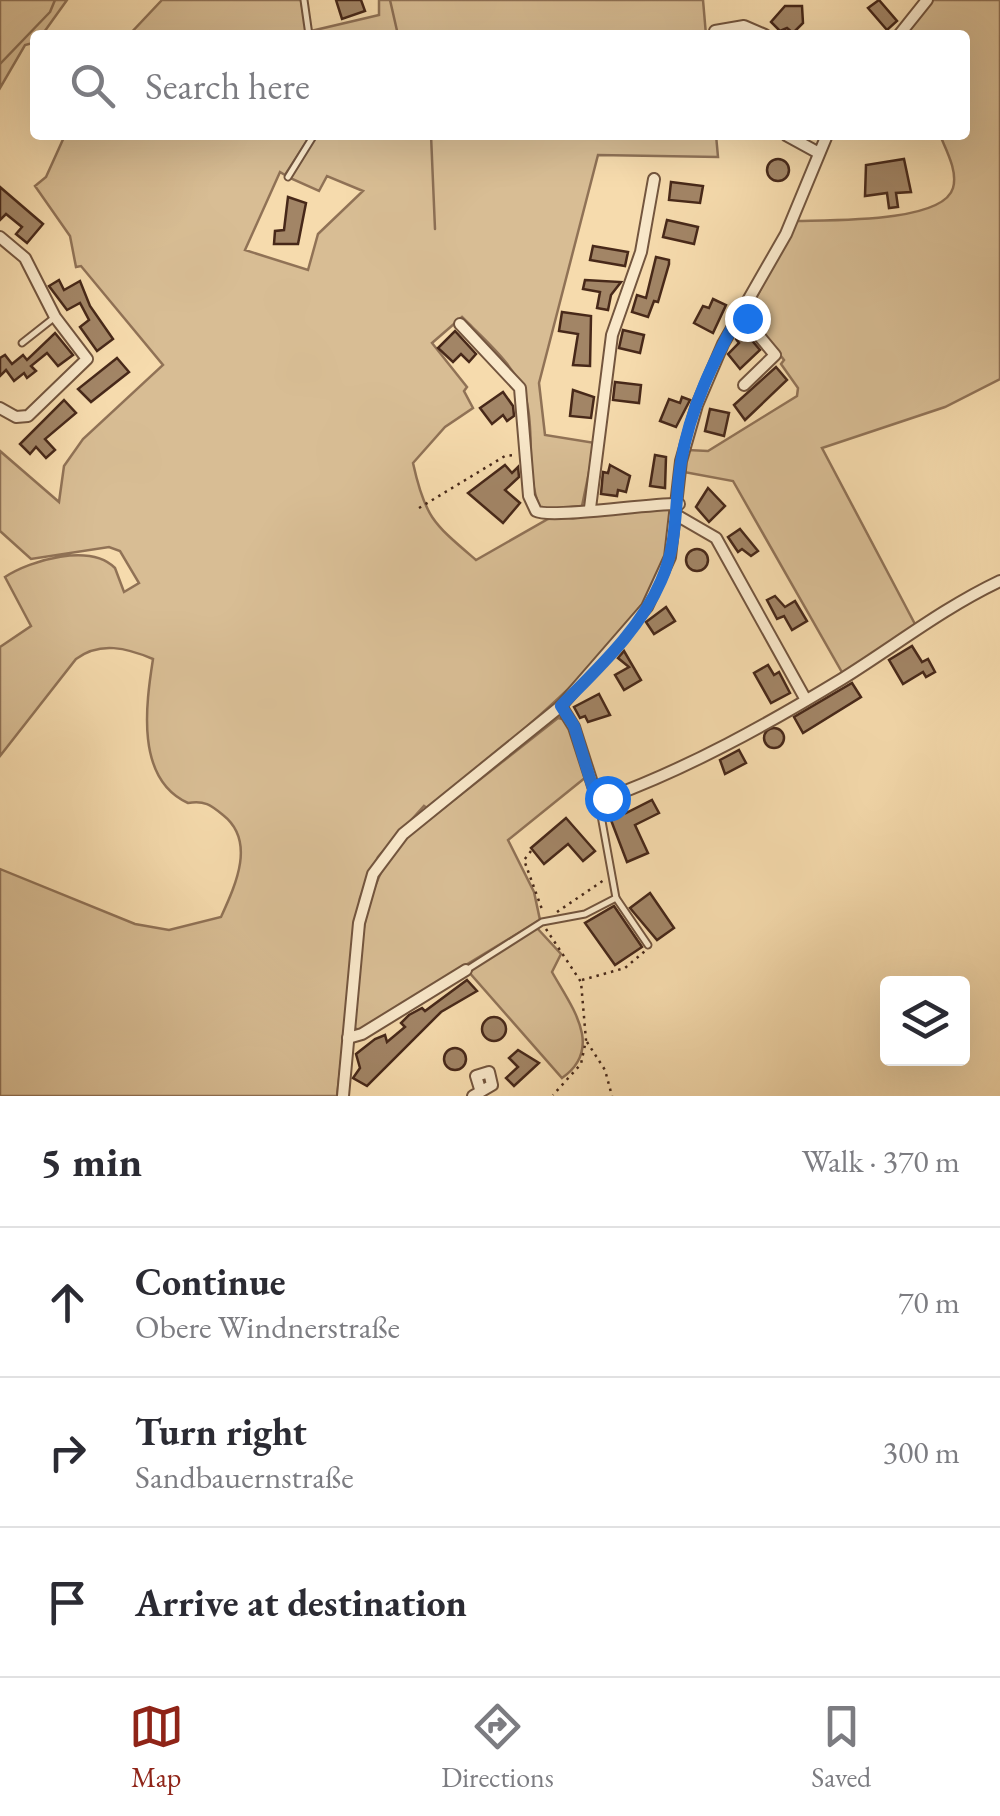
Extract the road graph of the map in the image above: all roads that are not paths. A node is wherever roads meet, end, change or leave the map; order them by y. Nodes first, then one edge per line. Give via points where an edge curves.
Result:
1 (304, 0) edge
2 (927, 0) edge
3 (308, 30) edge
4 (721, 30) edge
5 (753, 30) edge
6 (903, 30) edge
7 (311, 140) edge
8 (795, 140) edge
9 (824, 140) edge
10 (817, 152) junction
11 (288, 177) dead end
12 (654, 179) dead end
13 (0, 237) edge
14 (740, 313) junction
15 (55, 317) junction
16 (460, 324) dead end
17 (22, 343) dead end
18 (744, 385) dead end
19 (0, 408) edge
20 (590, 508) junction
21 (678, 510) junction
22 (1000, 581) edge
23 (806, 700) junction
24 (561, 706) junction
25 (598, 799) junction
26 (616, 898) junction
27 (648, 944) road end
28 (466, 970) joint
29 (348, 1038) junction
30 (343, 1096) edge

1 - 3 lane
2 - 6 street
4 - 5 street
7 - 11 lane
8 - 10 street
9 - 10 street
10 - 14 street via 786,234
12 - 20 street via 641,252 612,335
13 - 15 street via 25,258
14 - 18 street via 775,356
14 - 21 street via 696,404 681,461
15 - 17 lane
15 - 19 street via 86,363 28,416 16,418
16 - 20 street via 520,388 536,511 552,516
20 - 21 street
21 - 23 street via 716,538
21 - 24 street via 670,558 647,607
22 - 23 street via 949,606
23 - 25 street via 670,773
24 - 25 street
24 - 29 street via 403,834 373,874 359,924
25 - 26 lane
26 - 27 lane
26 - 28 lane via 585,914 544,922
28 - 29 street
29 - 30 street

